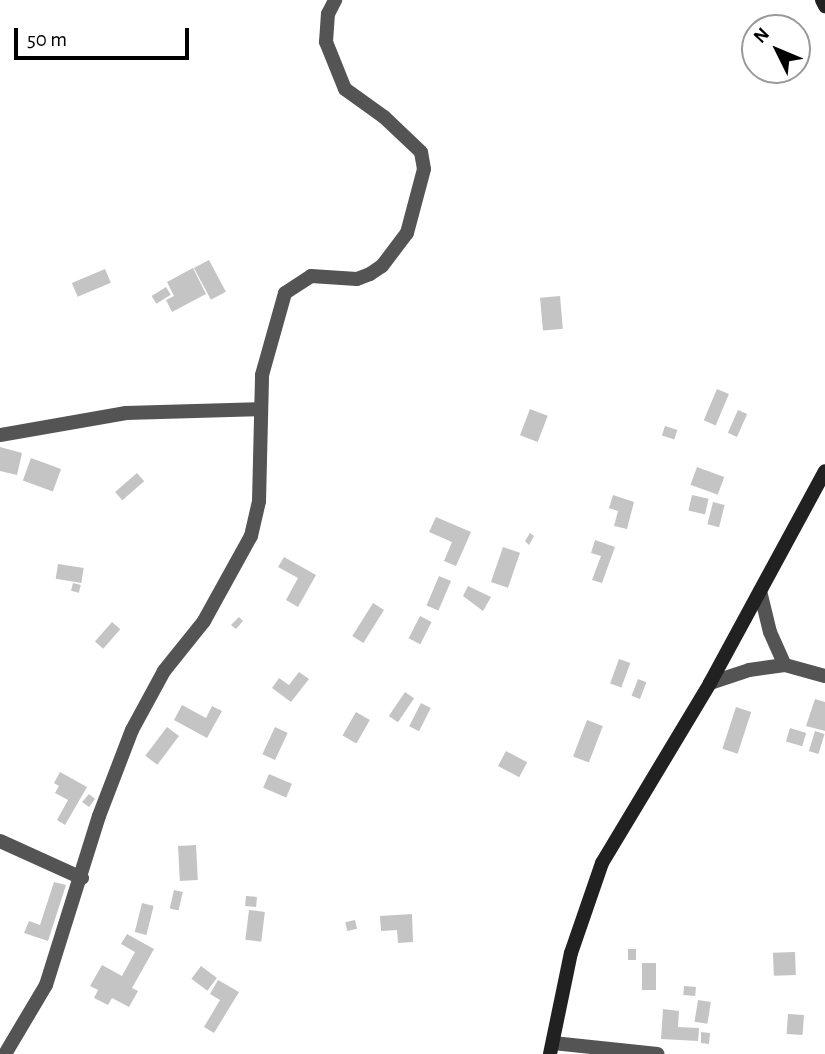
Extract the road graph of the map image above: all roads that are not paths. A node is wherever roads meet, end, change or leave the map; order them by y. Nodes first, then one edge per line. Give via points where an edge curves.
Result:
1 (335, 0) edge
2 (822, 0) edge
3 (825, 6) edge
4 (259, 409) junction
5 (0, 435) edge
6 (825, 471) edge
7 (760, 592) junction
8 (785, 665) junction
9 (825, 676) edge
10 (710, 683) junction
11 (0, 841) edge
12 (82, 878) junction
13 (552, 1048) edge
14 (5, 1054) edge
15 (657, 1054) edge

1 - 4 street via 328,14 326,41 345,89 408,137 421,152 424,169 407,233 382,266 357,279 311,276 285,293 262,375
2 - 3 street
4 - 5 street via 126,413
4 - 12 street via 262,452 251,536 231,577 164,671 132,730 99,816
6 - 7 street
7 - 8 street
7 - 10 street
8 - 9 street
8 - 10 street via 749,670
10 - 13 street via 602,863 572,953
11 - 12 street
12 - 14 street via 46,985
13 - 15 street

